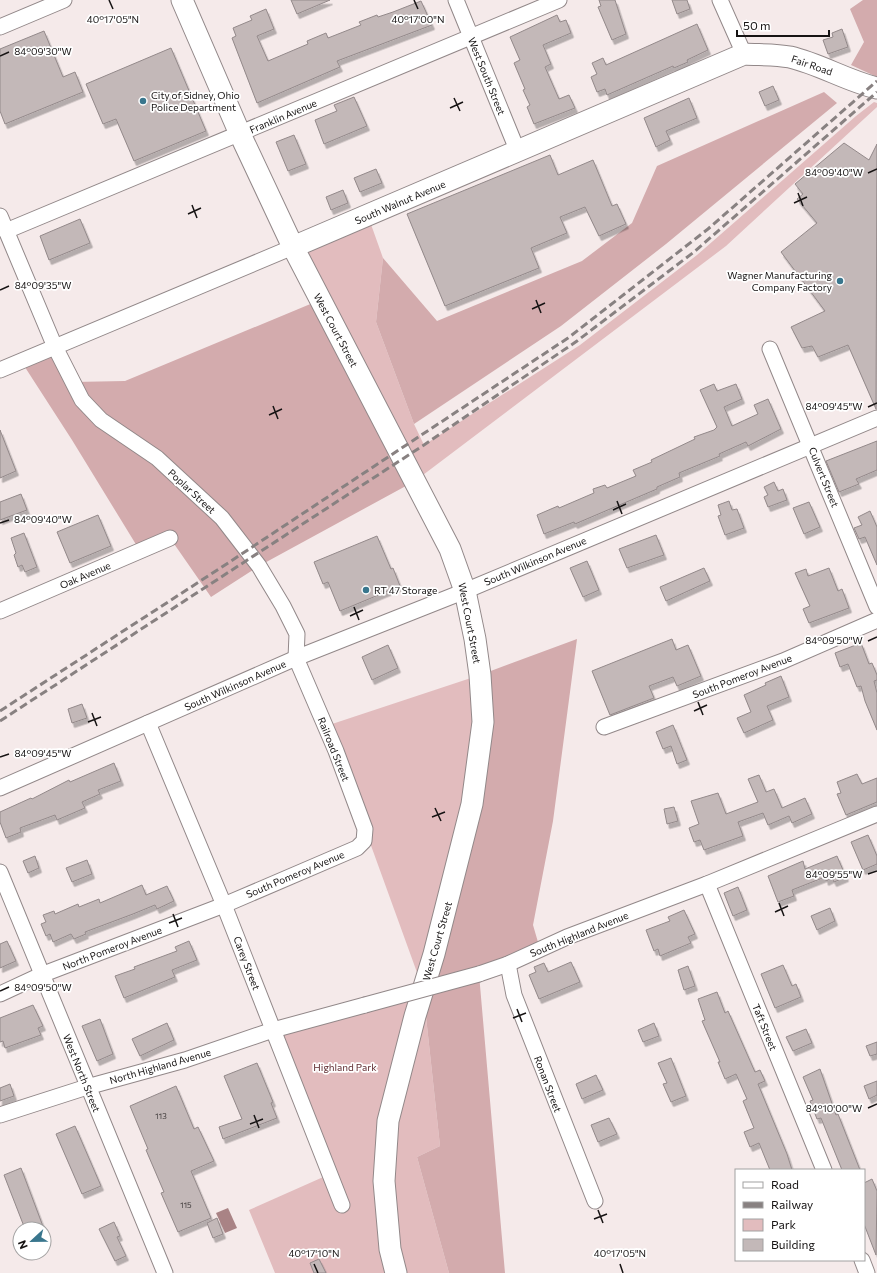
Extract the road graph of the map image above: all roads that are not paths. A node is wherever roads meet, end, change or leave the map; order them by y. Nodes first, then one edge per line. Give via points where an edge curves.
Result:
1 (64, 0) edge
2 (182, 0) edge
3 (456, 0) edge
4 (559, 0) edge
5 (720, 0) edge
6 (0, 27) edge
7 (471, 38) junction
8 (744, 54) junction
9 (877, 88) edge
10 (240, 134) junction
11 (518, 152) junction
12 (0, 216) edge
13 (6, 231) junction
14 (293, 248) junction
15 (55, 346) junction
16 (770, 349) dead end
17 (0, 370) edge
18 (877, 418) edge
19 (811, 445) junction
20 (170, 538) dead end
21 (466, 591) junction
22 (877, 607) edge
23 (0, 611) edge
24 (877, 620) edge
25 (296, 658) junction
26 (148, 723) junction
27 (604, 727) dead end
28 (0, 788) edge
29 (877, 814) edge
30 (364, 841) joint
31 (0, 872) edge
32 (707, 884) junction
33 (224, 905) junction
34 (508, 964) junction
35 (41, 975) junction
36 (0, 994) edge
37 (273, 1030) junction
38 (88, 1087) junction
39 (0, 1115) edge
40 (824, 1169) edge
41 (595, 1201) dead end
42 (342, 1204) dead end
43 (862, 1261) edge
44 (165, 1273) edge
45 (396, 1273) edge
46 (867, 1273) edge

1 - 6 street
2 - 10 main road, West Court Street
3 - 7 street, West South Street
4 - 7 street, Franklin Avenue
5 - 8 street
7 - 10 street, Franklin Avenue
7 - 11 street, West South Street
8 - 9 main road, Fair Road via 789,57
8 - 11 main road, South Walnut Avenue
10 - 13 street, Franklin Avenue
10 - 14 main road, West Court Street
11 - 14 main road, South Walnut Avenue
12 - 13 street, Poplar Street
13 - 15 street, Poplar Street
14 - 15 street, South Walnut Avenue
14 - 21 main road, West Court Street via 435,518 450,548
15 - 17 street, South Walnut Avenue
15 - 25 street, Poplar Street via 82,400 101,420 156,458 222,518 259,566 284,606 297,634
16 - 19 street, Culvert Street
18 - 19 street, South Wilkinson Avenue
19 - 21 street, South Wilkinson Avenue
19 - 22 street, Culvert Street
20 - 23 street, Oak Avenue
21 - 25 street, South Wilkinson Avenue
21 - 45 main road, West Court Street via 480,676 483,722 472,804 388,1120 384,1181 390,1249
24 - 27 street, South Pomeroy Avenue via 784,661
25 - 26 street, South Wilkinson Avenue
25 - 30 street, Railroad Street via 350,786 365,829
26 - 28 street, South Wilkinson Avenue
26 - 33 street, Carey Street
29 - 32 street, South Highland Avenue
30 - 33 street, South Pomeroy Avenue via 356,848
31 - 35 street, West North Street
32 - 34 street, South Highland Avenue via 567,937
32 - 40 street, Taft Street
33 - 35 street, North Pomeroy Avenue
33 - 37 street, Carey Street
34 - 37 street, South Highland Avenue, bridge
34 - 41 street, Ronan Street via 514,995
35 - 36 street, North Pomeroy Avenue
35 - 38 street, West North Street
37 - 38 street, North Highland Avenue via 185,1060
37 - 42 street, Carey Street
38 - 39 street, North Highland Avenue
38 - 44 street, West North Street
43 - 46 street

